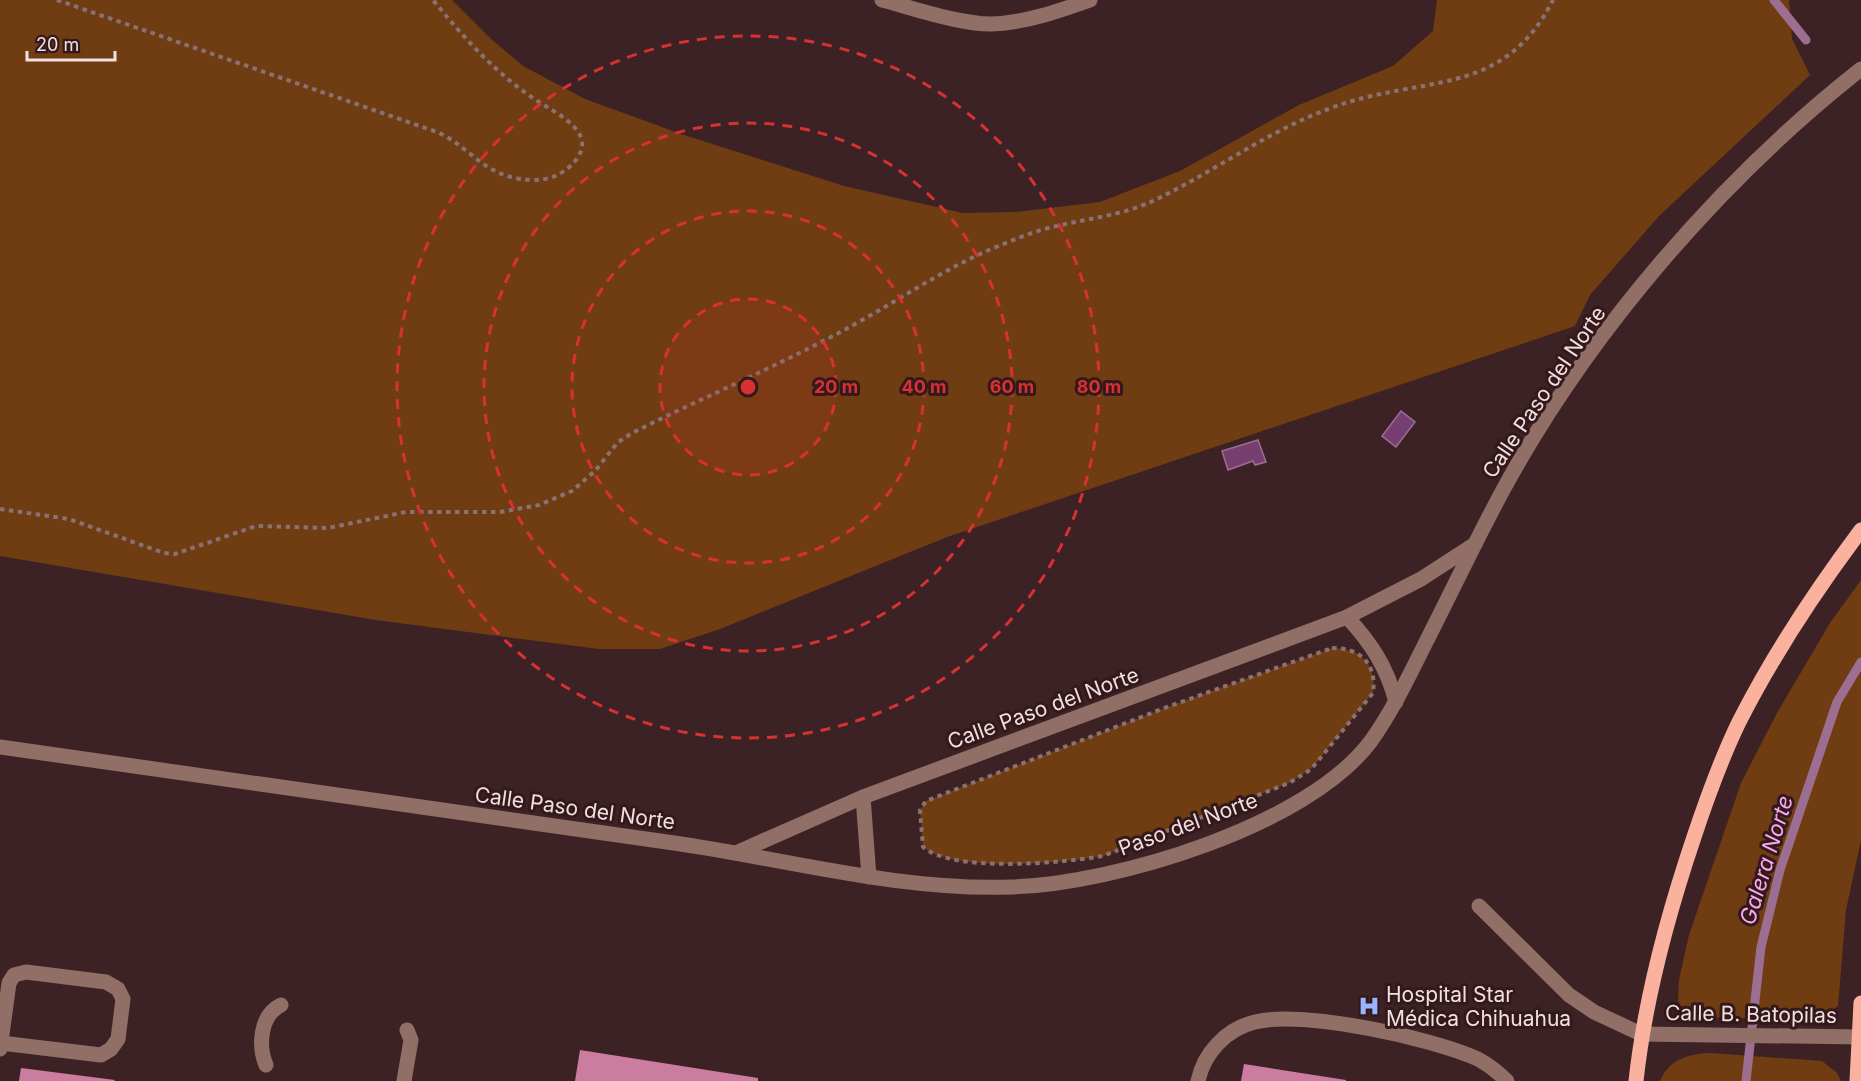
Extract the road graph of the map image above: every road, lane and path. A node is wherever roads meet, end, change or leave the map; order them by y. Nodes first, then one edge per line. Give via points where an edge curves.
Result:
1 (57, 0) edge
2 (433, 0) edge
3 (882, 0) edge
4 (1090, 0) edge
5 (1553, 0) edge
6 (1861, 69) edge
7 (0, 509) edge
8 (1861, 530) edge
9 (1475, 544) junction
10 (1347, 617) junction
11 (1374, 685) joint
12 (1396, 702) junction
13 (0, 747) edge
14 (863, 797) junction
15 (738, 852) junction
16 (869, 877) junction
17 (1479, 906) dead end
18 (1861, 1003) edge
19 (281, 1005) dead end
20 (407, 1030) dead end
21 (1641, 1034) junction
22 (1859, 1037) edge
23 (1, 1043) edge
24 (0, 1049) edge
25 (266, 1065) dead end
26 (404, 1081) edge
27 (1198, 1081) edge
28 (1507, 1081) edge
29 (1636, 1081) edge
30 (1857, 1081) edge

1 - 2 path via 437,132 507,176 546,179 570,167 581,149 577,131 490,64
3 - 4 street via 990,24 1049,14
5 - 7 path via 1521,47 1491,68 1331,107 1246,148 1157,199 1121,212 1035,232 959,263 858,322 634,432 618,442 595,471 572,491 539,505 500,512 406,512 328,528 256,526 175,554 69,519
6 - 9 street, Calle Paso del Norte via 1814,106 1747,170 1626,306 1528,447
8 - 21 main road via 1824,579 1730,742 1665,930
9 - 10 street, Calle Paso del Norte via 1421,579
9 - 12 street, Paso del Norte
10 - 12 street via 1377,652
10 - 14 street, Calle Paso del Norte
11 - 11 path via 1363,656 1353,650 1332,648 1167,707 926,801 920,810 923,847 933,855 948,858 1013,864 1103,856 1288,783 1310,770 1373,693
12 - 16 street, Paso del Norte via 1347,769 1323,788 1218,840 1130,871 1011,887
13 - 15 street, Calle Paso del Norte
14 - 15 street, Calle Paso del Norte
14 - 16 street
15 - 16 street, Paso del Norte
17 - 21 street via 1569,995 1594,1012
18 - 22 main road
19 - 25 street via 266,1021 261,1050
20 - 26 street via 411,1040
21 - 22 street, Calle B. Batopilas
21 - 29 main road
22 - 30 main road
23 - 23 street via 101,1055 118,1039 123,999 118,988 106,982 26,972 14,975 9,983
23 - 24 street
27 - 28 street via 1202,1064 1216,1045 1234,1031 1254,1022 1282,1018 1311,1019 1461,1052 1492,1067

